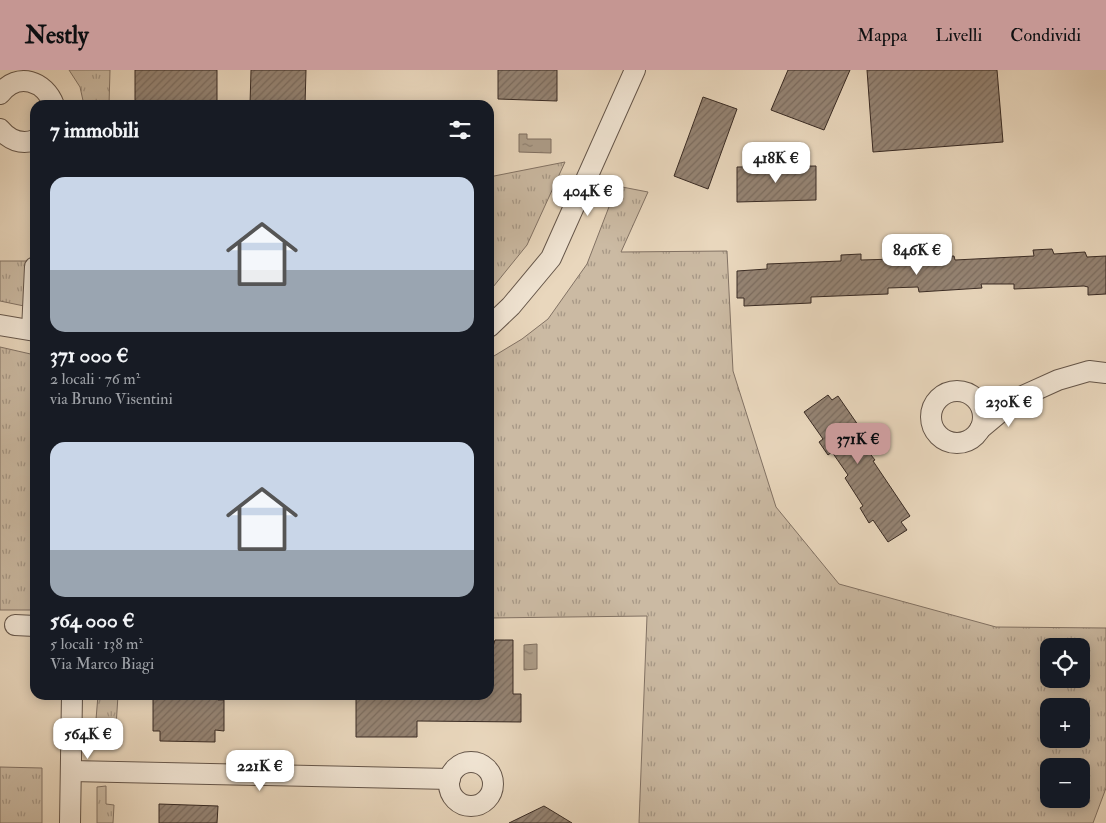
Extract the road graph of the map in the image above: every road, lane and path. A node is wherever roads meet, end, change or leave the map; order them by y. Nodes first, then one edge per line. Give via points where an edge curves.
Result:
1 (635, 70) edge
2 (0, 94) edge
3 (52, 100) edge
4 (0, 129) edge
5 (30, 141) edge
6 (494, 322) edge
7 (0, 324) edge
8 (30, 330) edge
9 (1106, 373) edge
10 (976, 398) junction
11 (1016, 399) junction
12 (980, 430) junction
13 (72, 700) edge
14 (71, 771) junction
15 (450, 779) dead end
16 (70, 823) edge

1 - 6 street via 551,258
2 - 3 street via 9,85 28,81 45,88
4 - 5 street via 13,140
7 - 8 street
9 - 11 street via 1089,371
10 - 11 street
10 - 12 street via 983,413
10 - 12 street via 961,391 944,394 933,408 932,425 943,439 960,443 968,441
11 - 12 street
13 - 14 street
14 - 15 street
14 - 16 street

